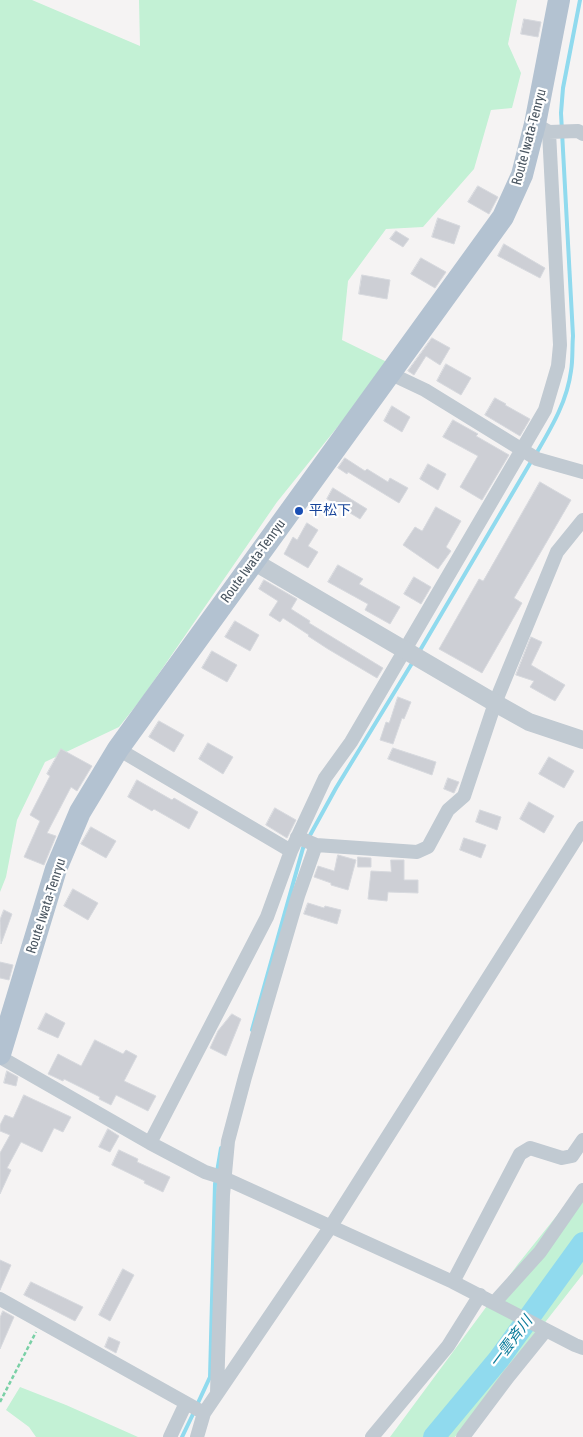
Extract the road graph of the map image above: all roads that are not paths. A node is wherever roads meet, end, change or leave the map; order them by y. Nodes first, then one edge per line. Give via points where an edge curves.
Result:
1 (559, 0) edge
2 (550, 130) junction
3 (583, 134) edge
4 (389, 373) junction
5 (529, 454) junction
6 (583, 472) edge
7 (583, 520) edge
8 (253, 561) junction
9 (411, 653) junction
10 (495, 703) junction
11 (583, 740) edge
12 (118, 750) junction
13 (583, 828) edge
14 (297, 837) junction
15 (316, 845) junction
16 (290, 851) junction
17 (0, 1055) edge
18 (583, 1140) edge
19 (150, 1143) junction
20 (218, 1176) junction
21 (583, 1190) edge
22 (331, 1226) junction
23 (453, 1282) junction
24 (480, 1295) junction
25 (0, 1299) edge
26 (497, 1304) junction
27 (546, 1330) junction
28 (583, 1348) edge
29 (217, 1394) junction
30 (186, 1403) junction
31 (204, 1413) junction
32 (170, 1437) edge
33 (197, 1437) edge
34 (372, 1437) edge
35 (463, 1437) edge

1 - 2 main road, Route Iwata-Tenryu
2 - 3 street
2 - 4 main road, Route Iwata-Tenryu via 522,175 503,217
2 - 5 street via 560,345 558,366
4 - 5 street via 425,390
4 - 8 main road, Route Iwata-Tenryu
5 - 6 street
5 - 9 street
7 - 10 street via 557,552
8 - 9 street
8 - 12 main road, Route Iwata-Tenryu
9 - 10 street
9 - 14 street via 325,778
10 - 11 street via 530,722
10 - 15 street via 464,796 448,810 428,847 417,852
12 - 16 street
12 - 17 main road, Route Iwata-Tenryu via 80,812 56,869
13 - 22 street
14 - 15 street
14 - 16 street
15 - 20 street via 298,896
16 - 19 street via 267,917
17 - 19 street
18 - 23 street via 572,1156 562,1158 530,1148 520,1154
19 - 20 street
20 - 22 street
20 - 29 street
21 - 26 street via 540,1252
22 - 23 street
22 - 29 street
23 - 24 street
24 - 26 street
24 - 34 street via 448,1346
25 - 30 street
26 - 27 street
27 - 28 street
27 - 35 street
29 - 31 street
30 - 31 street
30 - 32 street
31 - 33 street

